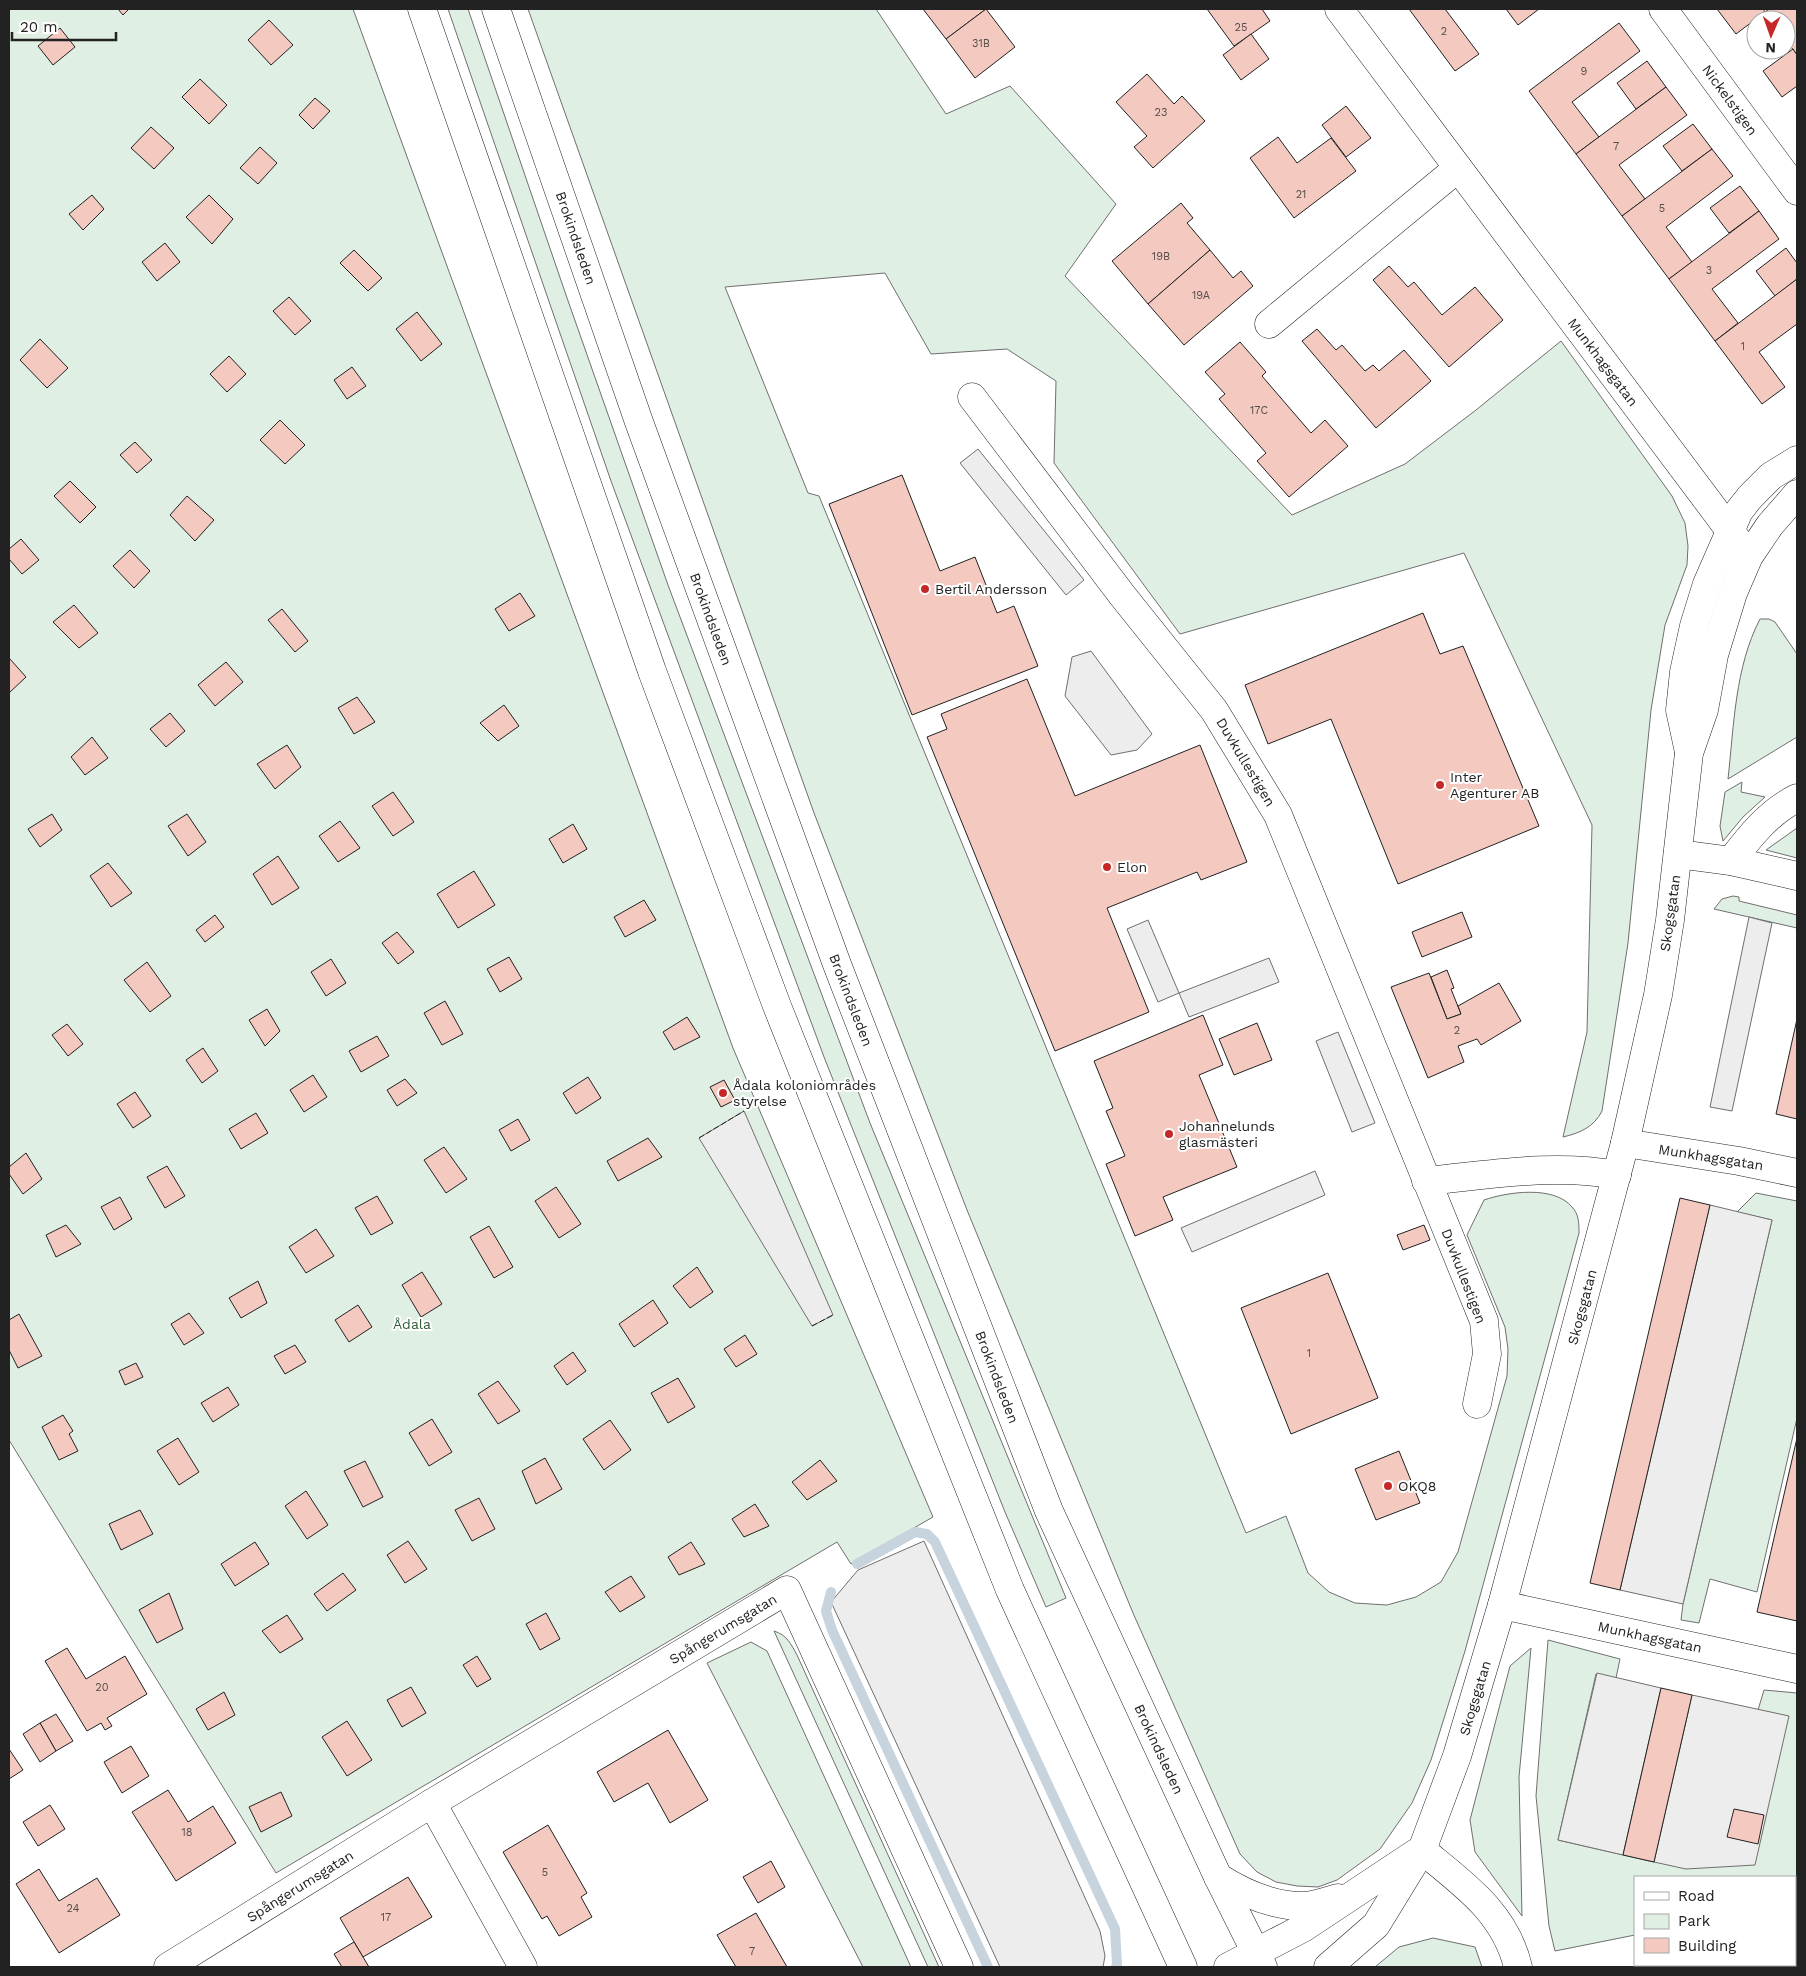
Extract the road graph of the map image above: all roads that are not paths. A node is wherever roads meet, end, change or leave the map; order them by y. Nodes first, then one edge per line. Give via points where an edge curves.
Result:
1 (422, 9) edge
2 (496, 9) edge
3 (1339, 9) edge
4 (1663, 9) edge
5 (1458, 168) junction
6 (1797, 190) edge
7 (1269, 324) dead end
8 (972, 397) dead end
9 (1797, 460) edge
10 (1797, 494) edge
11 (1730, 531) junction
12 (1749, 556) junction
13 (1689, 753) junction
14 (1797, 798) edge
15 (1678, 854) junction
16 (1731, 861) junction
17 (1797, 876) edge
18 (1625, 1143) junction
19 (1797, 1173) edge
20 (1617, 1175) junction
21 (1426, 1181) junction
22 (1477, 1404) dead end
23 (1502, 1605) junction
24 (1797, 1670) edge
25 (432, 1804) junction
26 (1422, 1850) junction
27 (1218, 1876) junction
28 (1351, 1895) junction
29 (1260, 1960) edge
30 (168, 1967) edge
31 (522, 1967) edge
32 (959, 1967) edge
33 (1183, 1967) edge
34 (1228, 1967) edge
35 (1328, 1967) edge
36 (1518, 1967) edge

1 - 33 street via 652,671 777,1006 1010,1590
2 - 27 street, Brokindsleden via 639,422 838,967 1050,1511
3 - 5 street, Munkhagsgatan
4 - 6 street, Nickelstigen
5 - 7 street
5 - 11 street, Munkhagsgatan
8 - 21 street, Duvkullestigen via 1214,710 1278,815
9 - 11 street, Skogsgatan via 1771,476 1750,497
10 - 12 street, Skogsgatan via 1770,524
11 - 12 street, Munkhagsgatan
11 - 13 street, Skogsgatan via 1707,584 1684,672 1680,710
12 - 13 street, Skogsgatan via 1714,655 1704,710
13 - 15 street, Skogsgatan
14 - 16 street via 1761,824
15 - 16 street
15 - 18 street, Skogsgatan via 1658,995
16 - 17 street
18 - 19 street, Munkhagsgatan
18 - 20 street, Skogsgatan
20 - 21 street via 1590,1170 1548,1170
20 - 23 street, Skogsgatan
21 - 22 street, Duvkullestigen via 1484,1321 1487,1354
23 - 24 street, Munkhagsgatan
23 - 26 street, Skogsgatan via 1457,1756
25 - 30 street, Spångerumsgatan
25 - 31 street
25 - 32 street, Spångerumsgatan via 787,1590
26 - 28 street
26 - 35 street, Skogsgatan via 1376,1925
26 - 36 street via 1477,1895 1499,1922
27 - 28 street via 1242,1892 1278,1903 1304,1906
27 - 29 street, Brokindsleden
28 - 29 street
29 - 34 street

